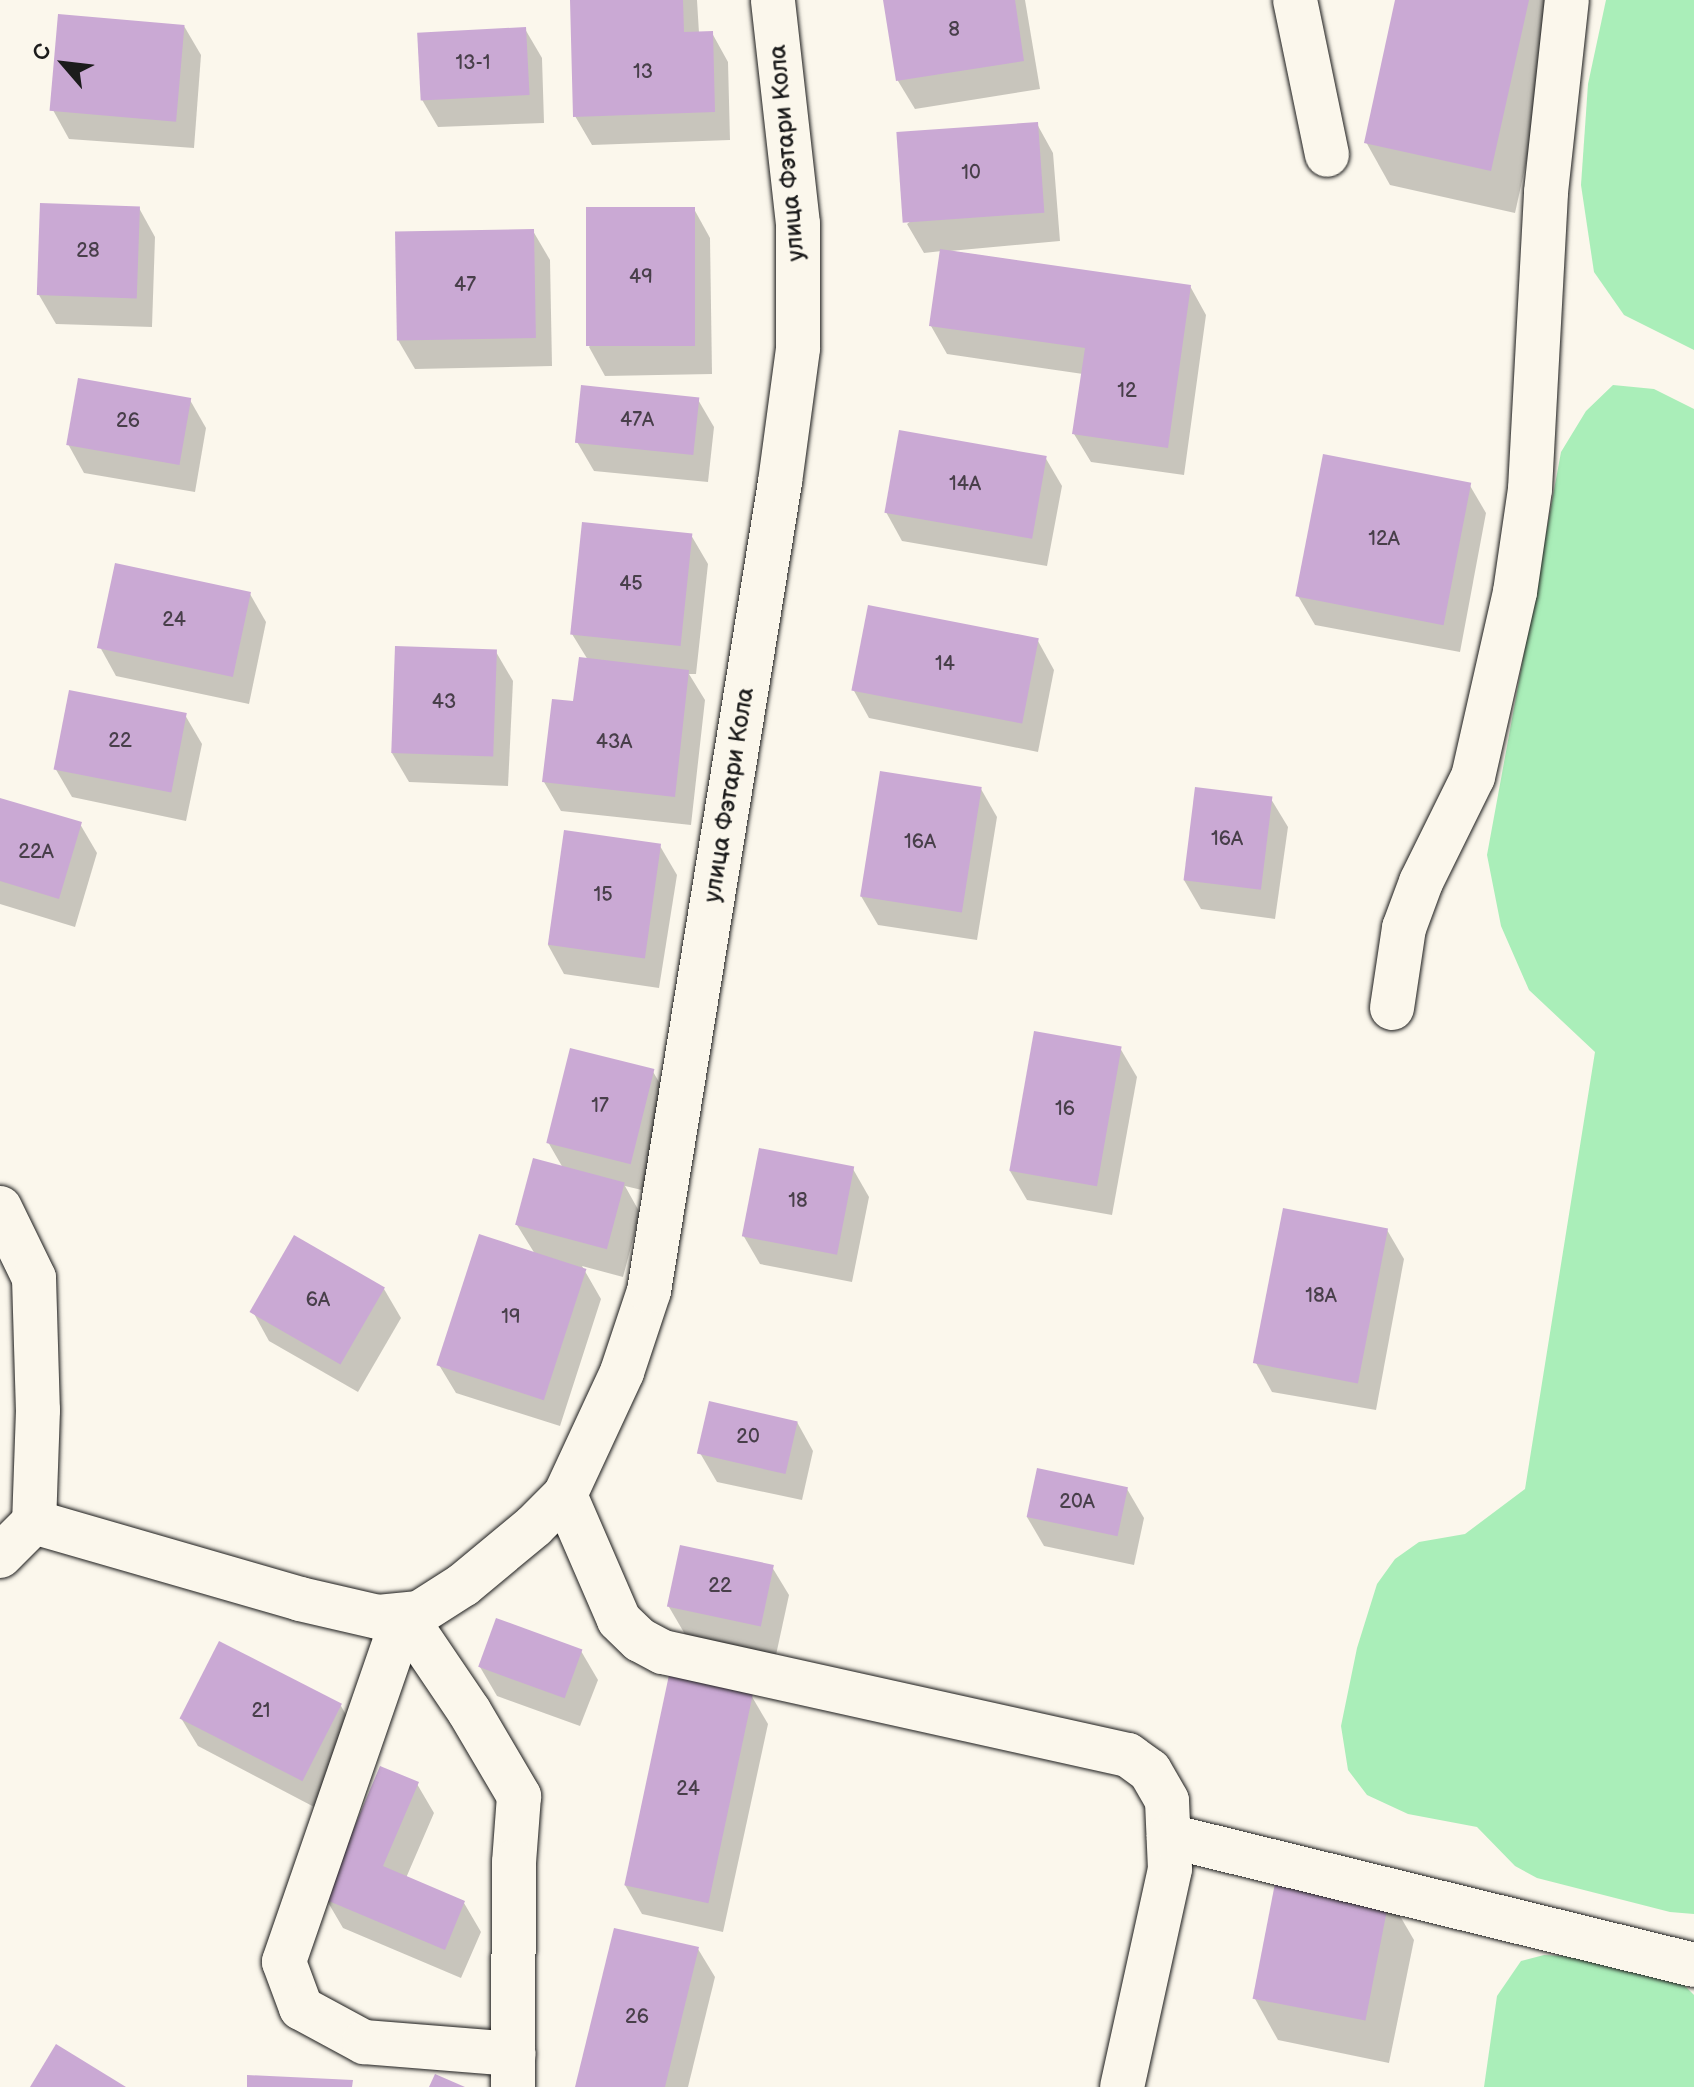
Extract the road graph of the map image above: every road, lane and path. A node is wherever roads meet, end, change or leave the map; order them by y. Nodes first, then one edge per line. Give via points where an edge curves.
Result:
1 (773, 0) edge
2 (1295, 0) edge
3 (1567, 0) edge
4 (1327, 155) dead end
5 (1392, 1008) dead end
6 (0, 1208) edge
7 (565, 1495) junction
8 (34, 1522) junction
9 (0, 1556) edge
10 (404, 1615) junction
11 (1169, 1836) junction
12 (1694, 1965) edge
13 (514, 2070) edge
14 (1122, 2087) edge

1 - 7 street, улица Фэтари Кола via 798,224 798,348 784,452 649,1291 622,1372
2 - 4 street
3 - 5 street via 1546,192 1530,489 1515,592 1473,777 1404,928
6 - 8 street via 34,1278
7 - 10 street, улица Фэтари Кола via 507,1548 419,1613
7 - 11 street via 619,1620 640,1640 663,1652 1128,1755 1150,1771 1167,1801
8 - 9 street
8 - 10 street via 300,1599 378,1617
10 - 13 street via 519,1796
10 - 13 street via 284,1962 301,2008 364,2042
11 - 12 street
11 - 14 street via 1170,1869

